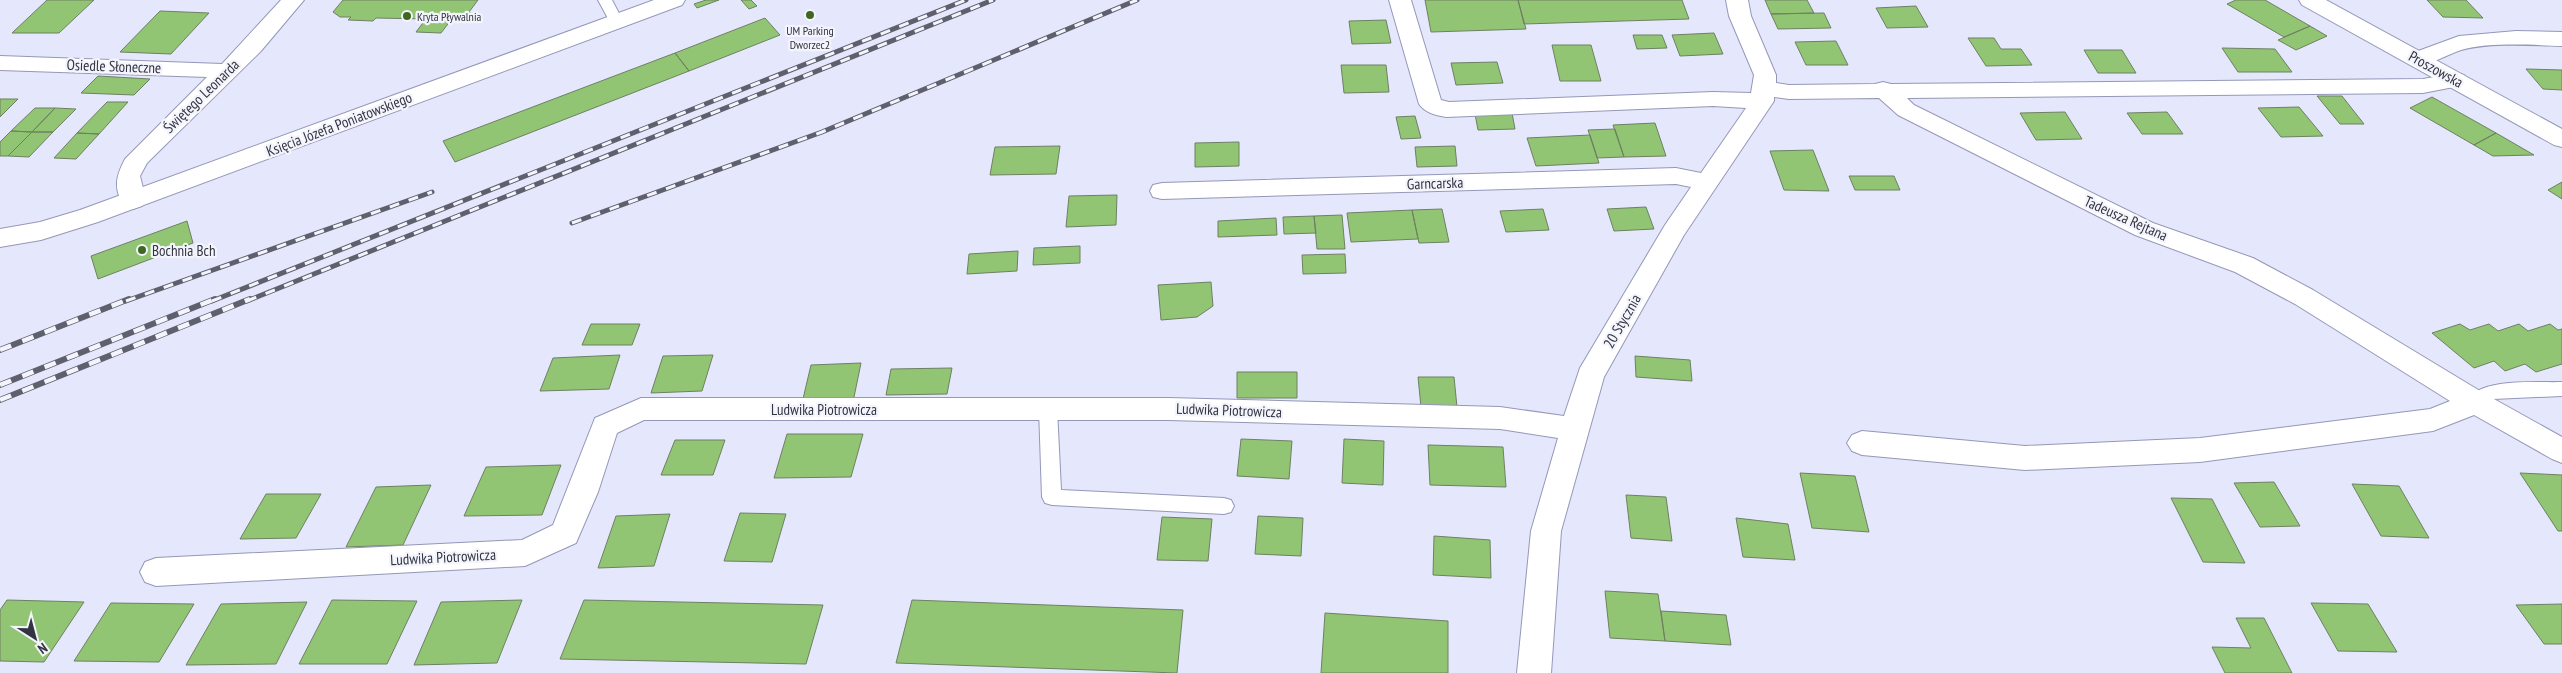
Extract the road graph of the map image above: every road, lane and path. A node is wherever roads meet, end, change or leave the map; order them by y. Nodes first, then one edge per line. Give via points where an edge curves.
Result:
1 (293, 0) edge
2 (605, 0) edge
3 (674, 0) edge
4 (1400, 0) edge
5 (1737, 0) edge
6 (2310, 0) edge
7 (616, 21) junction
8 (2562, 39) edge
9 (2418, 59) junction
10 (0, 62) edge
11 (227, 71) junction
12 (2456, 80) junction
13 (1883, 89) junction
14 (1763, 94) junction
15 (2562, 139) edge
16 (1707, 182) junction
17 (1162, 191) dead end
18 (133, 200) junction
19 (0, 238) edge
20 (2562, 389) edge
21 (2475, 402) junction
22 (1048, 409) junction
23 (1575, 429) junction
24 (1862, 442) dead end
25 (2562, 451) edge
26 (1224, 506) dead end
27 (156, 572) dead end
28 (1534, 673) edge

1 - 11 street, Świętego Leonarda
2 - 7 lane
3 - 7 street, Księcia Józefa Poniatowskiego
4 - 14 street via 1430,104 1446,110
5 - 14 street via 1740,16 1765,76
6 - 9 street, Proszowska
7 - 18 street, Księcia Józefa Poniatowskiego
8 - 9 street via 2516,38 2459,43
9 - 12 street, Proszowska
10 - 11 street, Osiedle Słoneczne
11 - 18 street, Świętego Leonarda via 137,159 128,176
12 - 13 street via 2423,86
12 - 15 street, Proszowska
13 - 14 street
13 - 21 street, Tadeusza Rejtana via 1906,110 2144,229 2244,265 2304,297
14 - 16 street, 20 Stycznia
16 - 17 street, Garncarska via 1676,176
16 - 23 street, 20 Stycznia via 1674,231 1590,376
18 - 19 street, Księcia Józefa Poniatowskiego via 50,228
20 - 21 lane via 2489,392
21 - 24 street via 2434,420 2200,450 2025,458
21 - 25 street, Tadeusza Rejtana
22 - 23 street, Ludwika Piotrowicza via 1500,418
22 - 26 lane via 1052,497
22 - 27 street, Ludwika Piotrowicza via 641,410 605,426 565,534 525,553
23 - 28 street, 20 Stycznia via 1546,531

